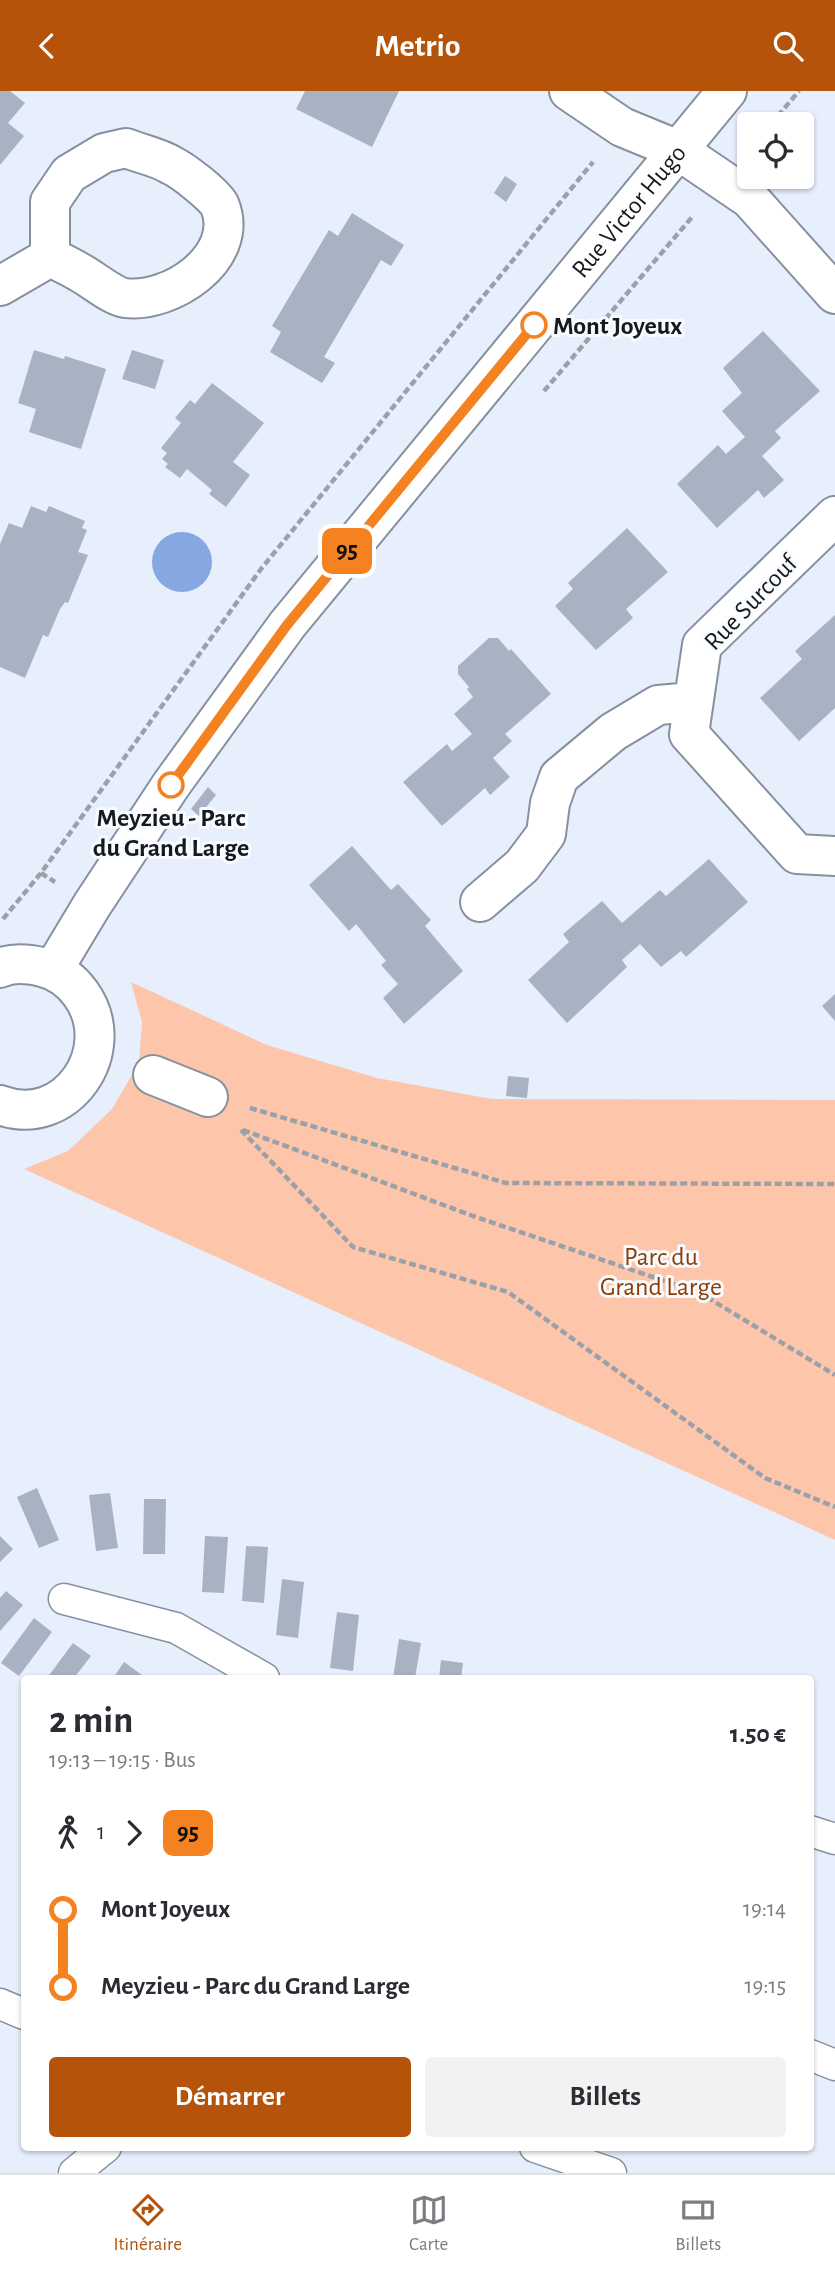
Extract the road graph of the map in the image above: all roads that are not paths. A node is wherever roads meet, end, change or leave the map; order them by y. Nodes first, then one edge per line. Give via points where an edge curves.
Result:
1 (569, 91) edge
2 (727, 91) edge
3 (678, 150) junction
4 (50, 257) junction
5 (0, 286) edge
6 (835, 294) edge
7 (835, 516) edge
8 (694, 702) junction
9 (835, 856) edge
10 (480, 902) dead end
11 (0, 968) edge
12 (53, 970) junction
13 (153, 1075) dead end
14 (208, 1097) road end
15 (0, 1105) edge
16 (64, 1599) dead end
17 (259, 1675) edge
18 (814, 1832) edge
19 (835, 1839) edge
20 (0, 2004) edge
21 (21, 2013) edge
22 (814, 2057) edge
23 (835, 2065) edge
24 (101, 2151) edge
25 (547, 2151) edge
26 (74, 2173) edge
27 (611, 2173) edge

1 - 3 street via 622,127
2 - 3 street, Rue Victor Hugo
3 - 6 street via 750,199
3 - 12 street, Rue Victor Hugo via 287,625 171,785
4 - 4 street via 122,298 175,289 212,258 224,232 219,204 172,165 126,148 104,153 69,174 50,202
4 - 5 street
7 - 8 street, Rue Surcouf via 702,645
8 - 9 street, Rue Surcouf via 689,734 797,854
8 - 10 street via 658,705 613,732 559,777 546,834 522,866
11 - 12 street via 30,964
12 - 15 street via 73,983 95,1024 95,1048 88,1070 74,1089 55,1102 32,1109
13 - 14 street
16 - 17 lane via 176,1628
18 - 19 lane
20 - 21 lane
22 - 23 lane
24 - 26 lane
25 - 27 lane

